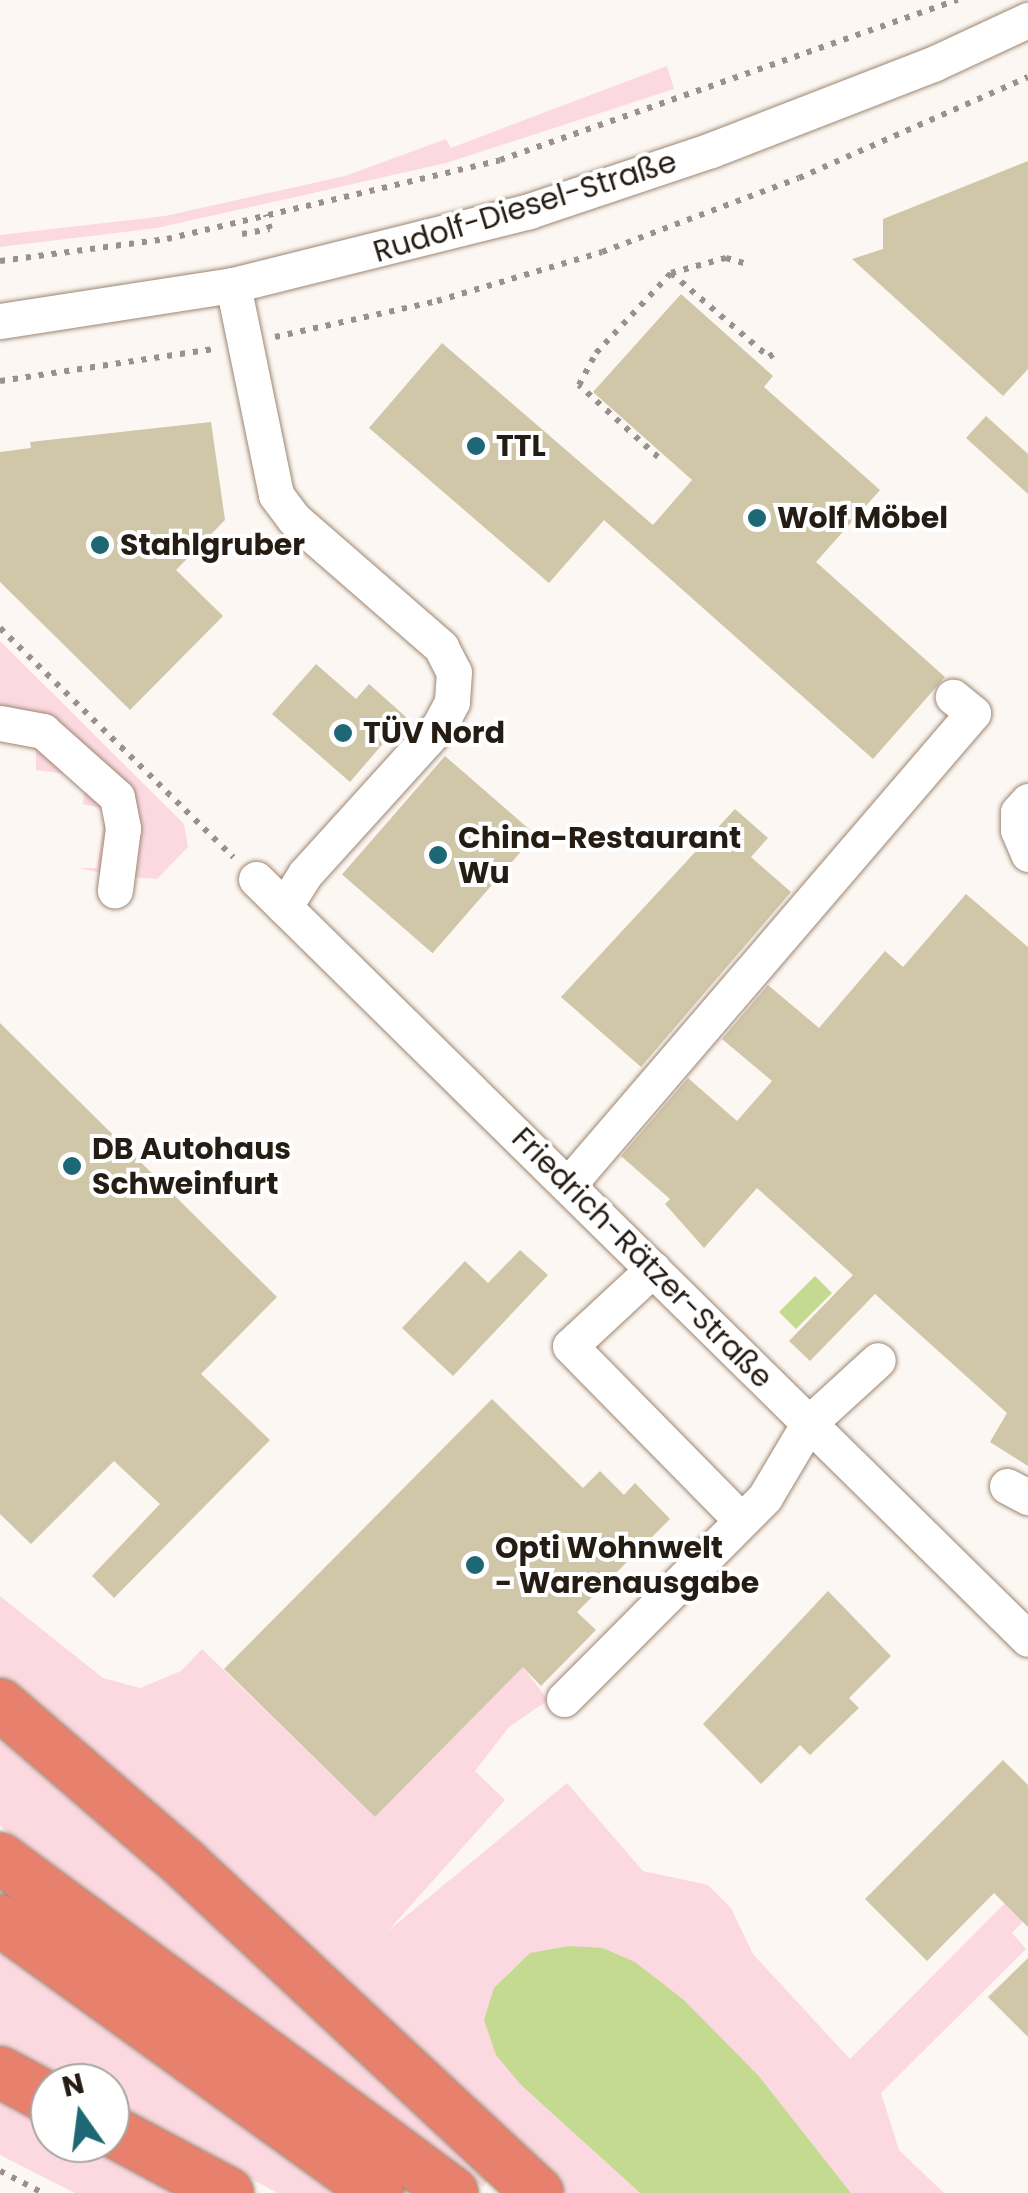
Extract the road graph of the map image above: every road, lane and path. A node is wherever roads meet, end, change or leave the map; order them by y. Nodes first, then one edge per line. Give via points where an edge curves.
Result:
1 (958, 0) edge
2 (1028, 20) edge
3 (1028, 77) edge
4 (266, 216) junction
5 (242, 234) dead end
6 (0, 262) edge
7 (750, 265) dead end
8 (671, 273) junction
9 (233, 284) junction
10 (0, 320) edge
11 (244, 344) junction
12 (776, 352) dead end
13 (0, 381) edge
14 (658, 457) dead end
15 (0, 628) edge
16 (953, 697) dead end
17 (0, 723) edge
18 (1028, 801) edge
19 (1028, 854) edge
20 (256, 879) joint
21 (116, 890) dead end
22 (284, 907) junction
23 (568, 1185) junction
24 (653, 1269) junction
25 (878, 1360) dead end
26 (809, 1423) junction
27 (741, 1520) junction
28 (1026, 1633) edge
29 (564, 1699) dead end
30 (0, 1704) edge
31 (0, 1858) edge
32 (0, 1920) edge
33 (0, 2072) edge
34 (30, 2088) edge
35 (130, 2141) edge
36 (0, 2171) edge
37 (42, 2193) edge
38 (228, 2193) edge
39 (378, 2193) edge
40 (453, 2193) edge
41 (538, 2193) edge

1 - 4 path via 500,160
2 - 9 street, Rudolf-Diesel-Straße via 933,64 660,168 432,239
3 - 11 path via 800,178 602,252 437,301
4 - 5 path via 270,229
4 - 6 path via 167,239
7 - 8 path via 726,258
8 - 12 path via 769,356
8 - 14 path via 596,354 579,385
9 - 10 street, Rudolf-Diesel-Straße
9 - 11 street
11 - 13 path
11 - 22 street via 276,495 294,520 441,647 454,672 452,702 440,725 305,874
15 - 20 path
16 - 23 street via 974,713
17 - 21 street via 44,730 117,797 123,828
18 - 19 street via 1018,812
20 - 22 street, Friedrich-Rätzer-Straße
22 - 23 street, Friedrich-Rätzer-Straße
23 - 24 street, Friedrich-Rätzer-Straße
24 - 26 street, Friedrich-Rätzer-Straße
24 - 27 street via 570,1346
25 - 26 street
26 - 27 street via 764,1497
26 - 28 street, Friedrich-Rätzer-Straße
27 - 29 street
30 - 41 highway via 184,1863
31 - 40 highway
32 - 39 highway
33 - 34 highway
35 - 38 highway
36 - 37 path

